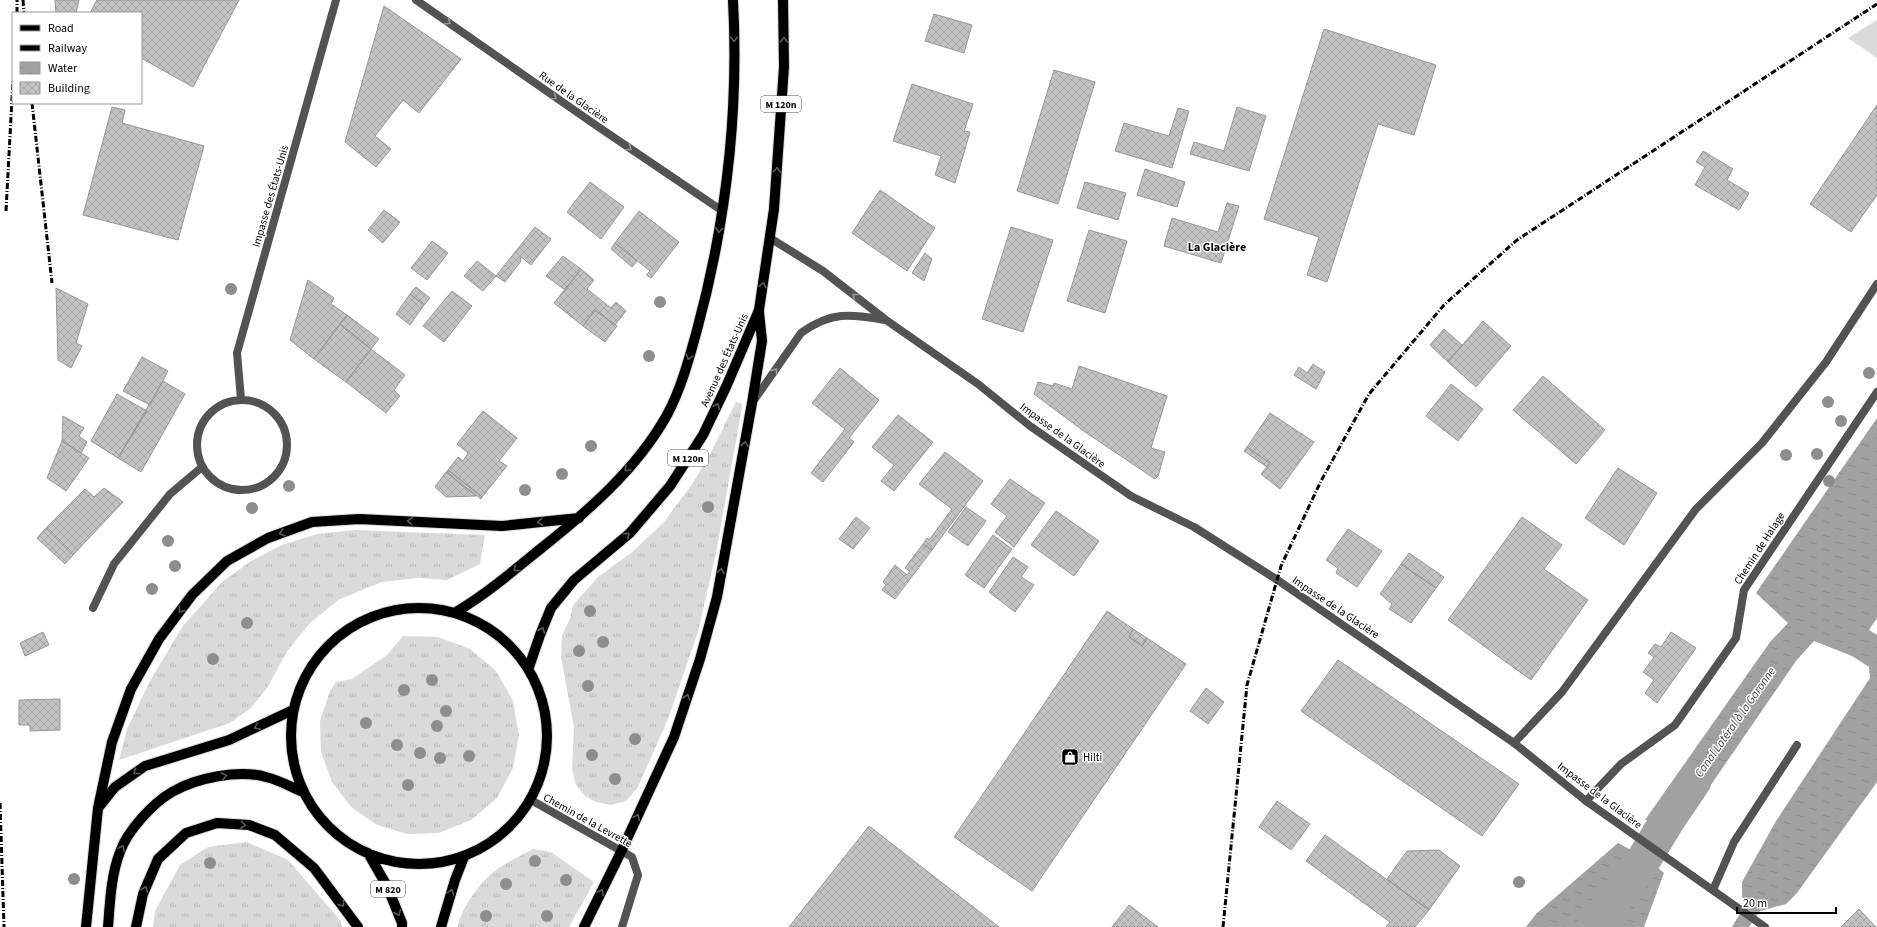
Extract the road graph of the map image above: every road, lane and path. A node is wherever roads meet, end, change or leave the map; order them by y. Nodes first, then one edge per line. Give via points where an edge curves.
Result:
1 (336, 0) edge
2 (416, 0) edge
3 (733, 0) edge
4 (783, 0) edge
5 (721, 210) junction
6 (770, 238) junction
7 (1877, 284) edge
8 (759, 310) junction
9 (886, 320) junction
10 (1877, 392) edge
11 (241, 399) junction
12 (752, 403) junction
13 (202, 467) junction
14 (579, 518) junction
15 (93, 608) dead end
16 (456, 612) junction
17 (529, 667) junction
18 (293, 710) junction
19 (1514, 743) junction
20 (1797, 745) dead end
21 (303, 792) junction
22 (531, 800) junction
23 (1586, 801) junction
24 (98, 808) junction
25 (621, 852) junction
26 (368, 853) junction
27 (464, 857) junction
28 (1713, 890) junction
29 (86, 927) edge
30 (108, 927) edge
31 (136, 927) edge
32 (358, 927) edge
33 (402, 927) edge
34 (441, 927) edge
35 (584, 927) edge
36 (622, 927) edge
37 (1765, 927) edge

1 - 11 street, Impasse des États-Unis via 237,353
2 -> 5 street, Rue de la Glacière
3 -> 5 main road via 735,98
6 -> 4 main road, Avenue des États-Unis / M 120n via 784,67
5 -> 14 main road via 718,238 703,308 685,372 666,415 636,460
8 -> 6 main road, Avenue des États-Unis / M 120n
9 -> 6 street, Impasse de la Glacière via 823,270
7 - 19 street via 1826,362 1762,443 1696,509 1562,692
8 - 12 main road via 762,341
17 -> 8 main road, Avenue des États-Unis / M 120n via 551,608 574,580 630,533 670,486 703,435
12 -> 9 street, Impasse de la Glacière via 801,333 812,325 825,318 853,315
9 - 19 street, Impasse de la Glacière via 978,384 1030,426 1131,496 1194,526
10 - 23 street, Chemin de Halage via 1744,590 1736,638 1675,725 1621,764
11 - 13 street via 227,401 215,407 199,428 196,442 197,455
11 - 13 street via 258,402 273,411 283,425 288,442 285,459 276,475 263,486 247,490 229,489 214,481
25 -> 12 main road via 674,737 700,659 717,597
13 - 15 street via 170,494 114,564
14 -> 16 main road via 481,597
14 -> 24 main road via 502,526 359,518 312,522 268,538 227,561 192,595 159,639 131,689 112,742
16 - 17 main road via 497,633
16 - 18 main road via 413,606 371,615 335,637 308,670
17 - 22 main road via 543,699 549,733 545,768
18 - 21 main road via 290,738 294,766
18 -> 24 main road via 229,740 144,766 116,787
19 - 23 street, Impasse de la Glacière
20 - 28 street via 1734,842
21 - 26 main road via 320,817 342,838
30 -> 21 main road via 112,888 120,851 150,809 171,792 203,780 236,774 266,777
22 - 25 street, Chemin de la Levrette
22 - 27 main road via 514,824 491,843
23 - 28 street, Impasse de la Glacière
24 - 29 main road
35 -> 25 main road
25 - 36 street, Chemin de la Levrette via 632,857 638,875
26 - 27 main road via 400,863 432,864
26 -> 33 main road, M 820 via 387,886
34 -> 27 main road
28 - 37 street, Impasse de la Glacière
31 -> 32 main road via 143,894 158,859 186,833 217,823 249,825 275,835 314,868

